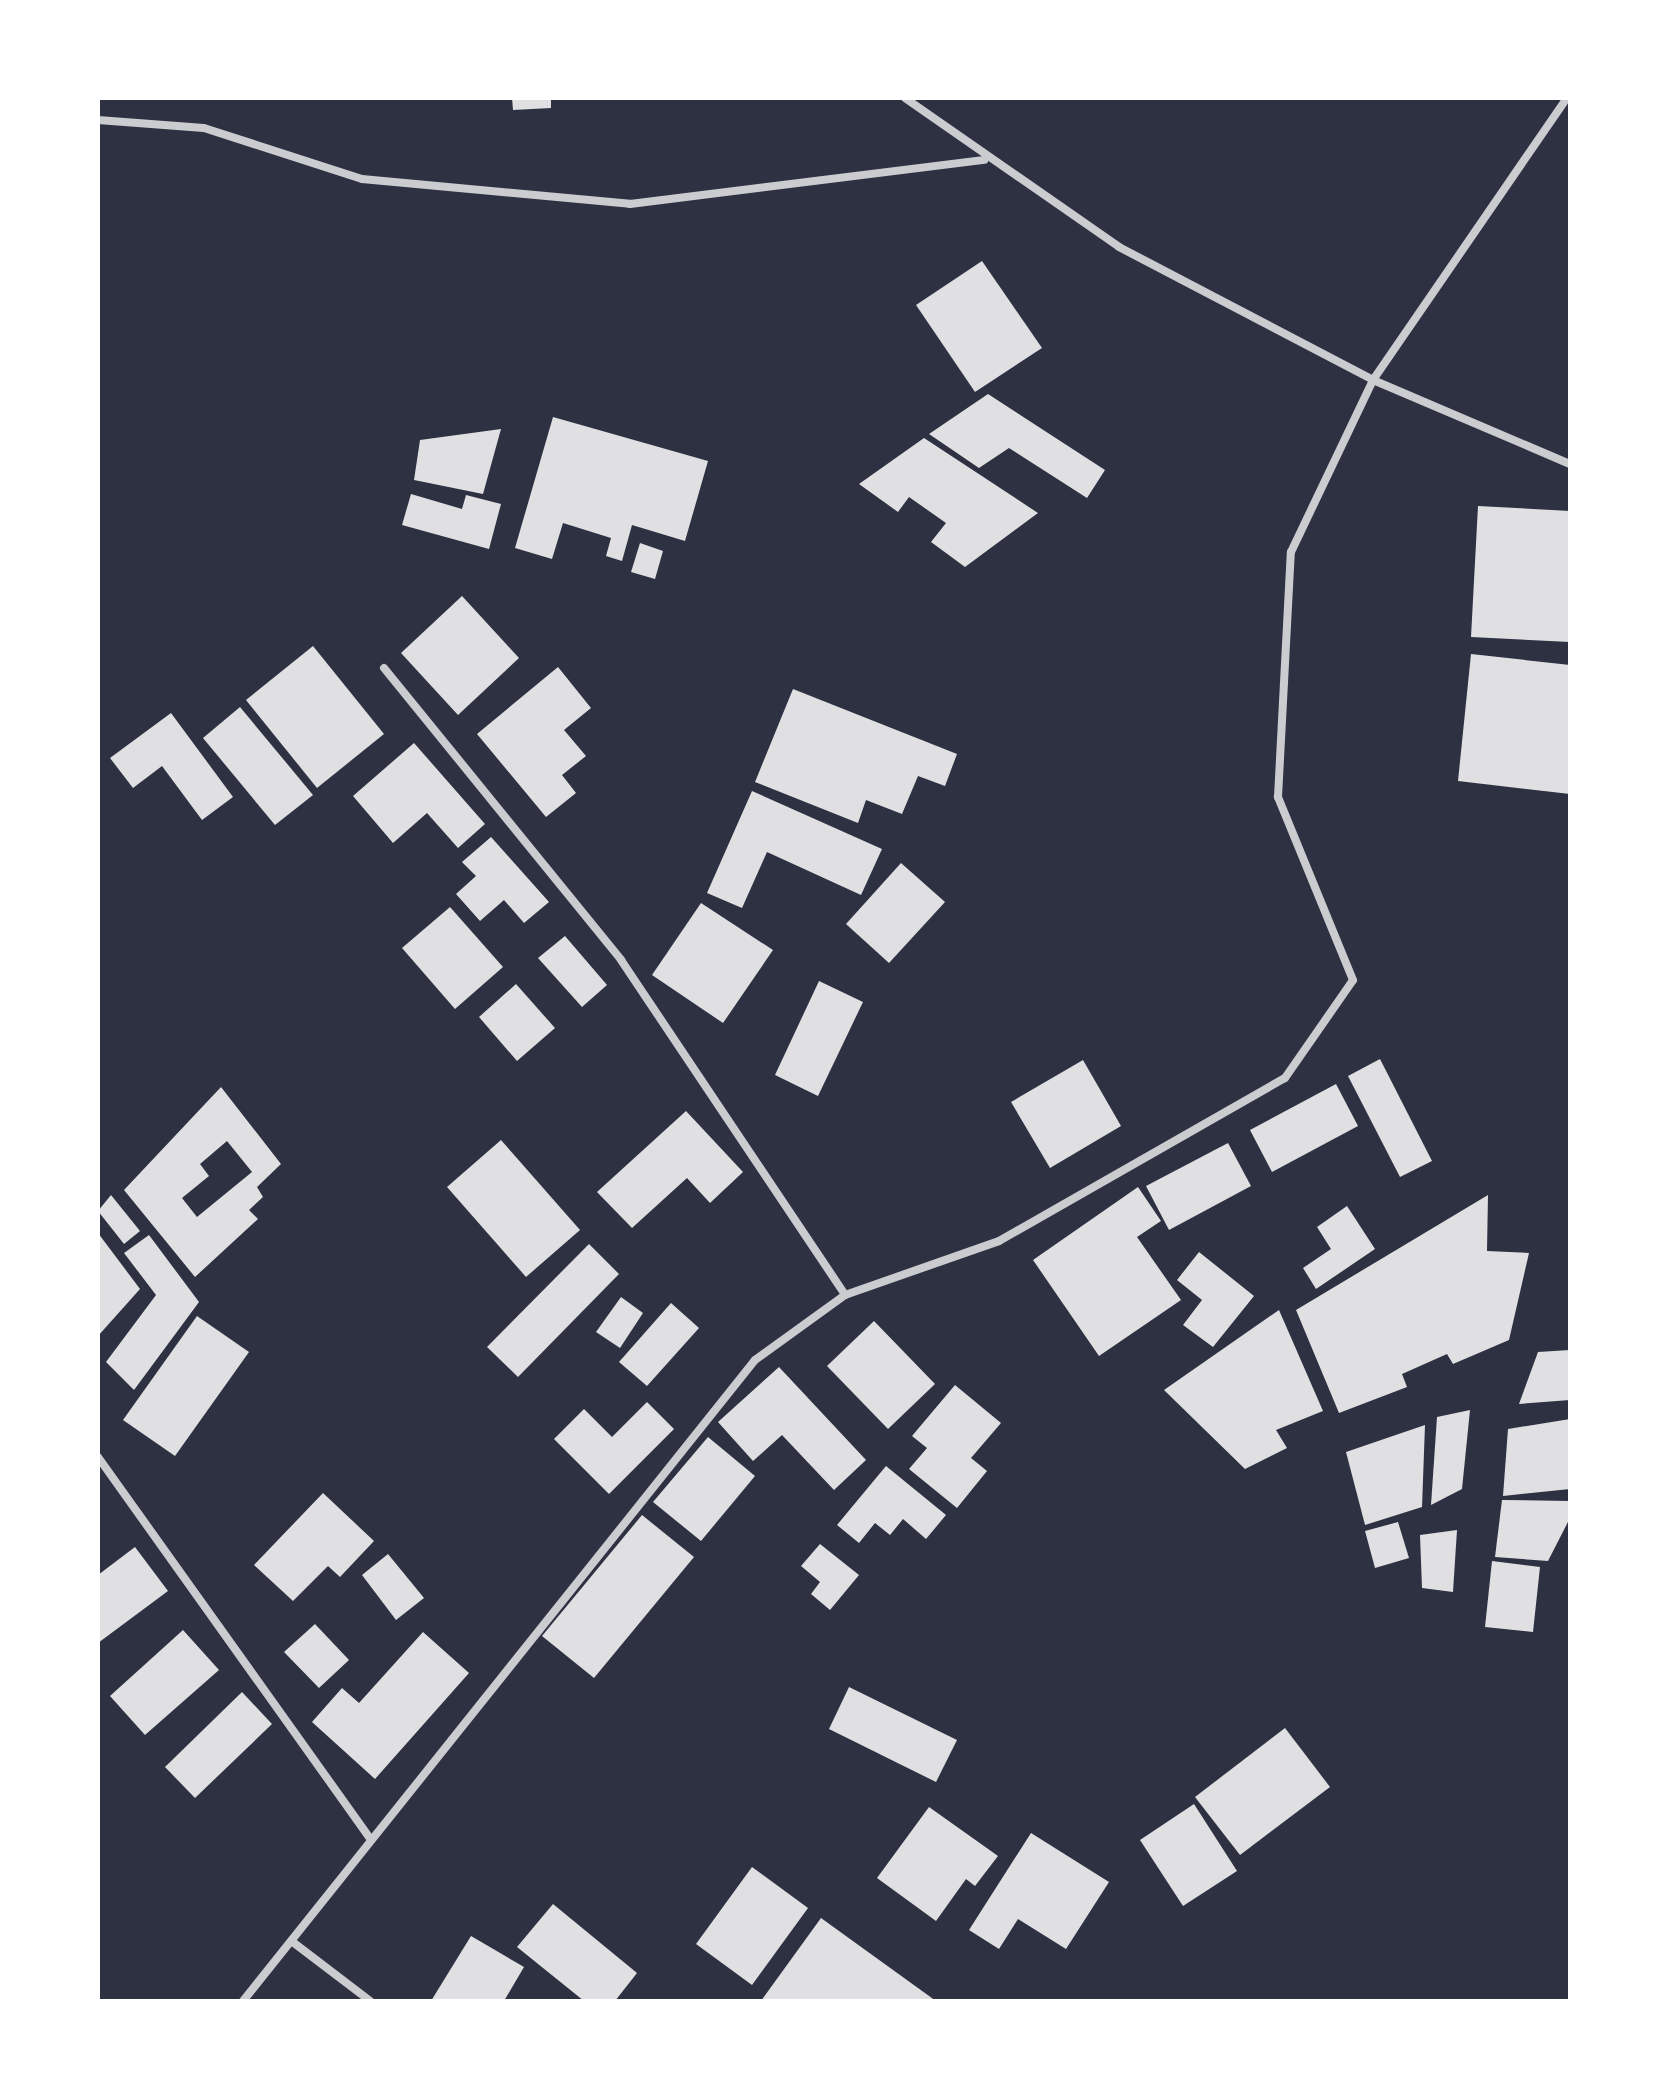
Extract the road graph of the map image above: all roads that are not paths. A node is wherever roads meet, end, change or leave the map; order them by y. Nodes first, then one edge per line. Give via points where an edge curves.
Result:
1 (905, 98) edge
2 (1567, 98) edge
3 (98, 120) edge
4 (984, 160) junction
5 (1373, 380) junction
6 (1570, 464) edge
7 (384, 668) dead end
8 (845, 1295) junction
9 (98, 1457) edge
10 (370, 1839) junction
11 (294, 1943) junction
12 (243, 2001) edge
13 (370, 2001) edge

1 - 4 street
2 - 5 street
3 - 4 street via 204,128 362,179 630,204
4 - 5 street via 1119,247
5 - 6 street
5 - 8 street via 1291,552 1278,797 1353,980 1285,1078 999,1241
7 - 8 street via 621,960
8 - 10 street via 755,1360
9 - 10 street
10 - 11 street
11 - 12 street
11 - 13 street

